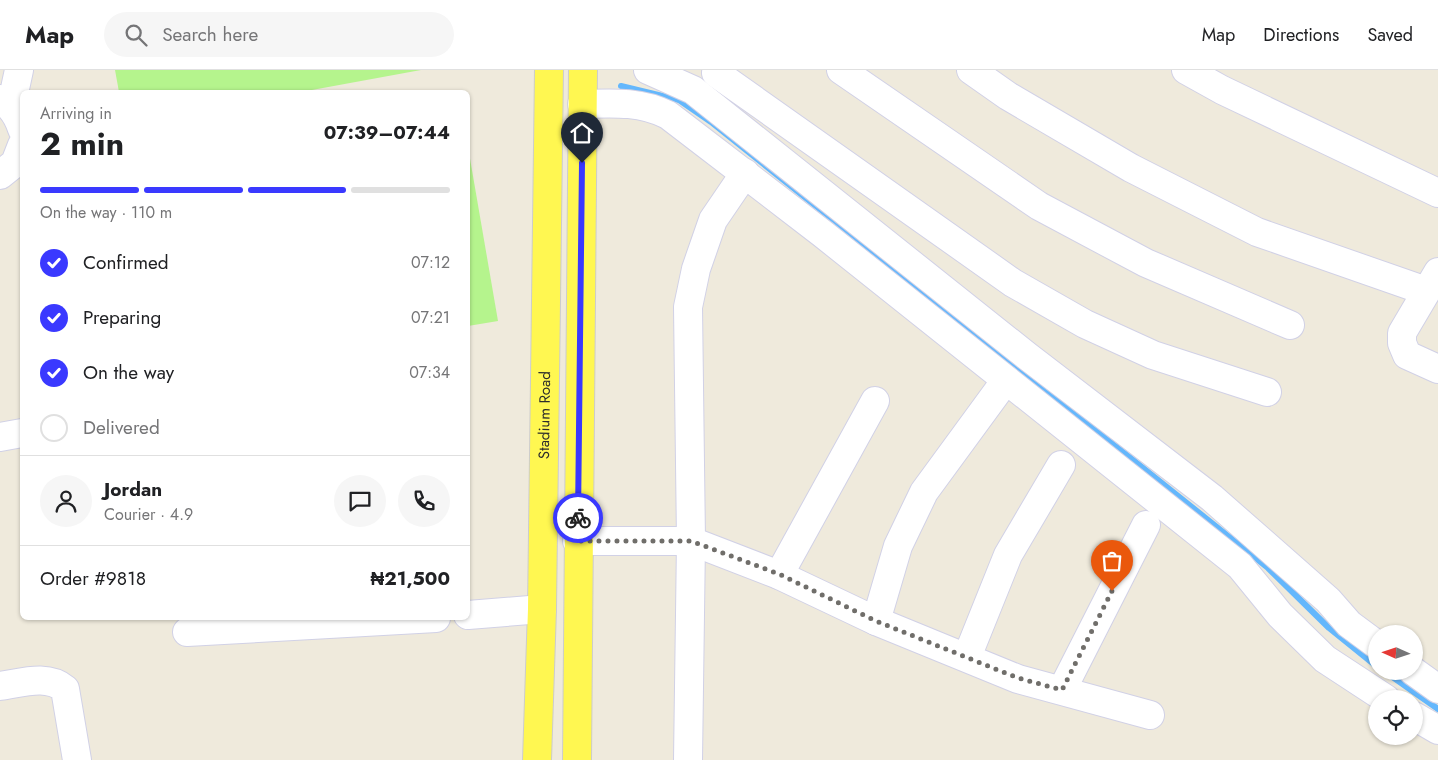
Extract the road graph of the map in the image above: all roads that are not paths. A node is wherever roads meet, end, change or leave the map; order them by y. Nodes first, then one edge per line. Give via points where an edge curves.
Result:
1 (19, 70) edge
2 (549, 70) edge
3 (583, 70) edge
4 (648, 70) edge
5 (841, 70) edge
6 (971, 70) edge
7 (1186, 70) edge
8 (717, 72) edge
9 (693, 90) junction
10 (582, 104) junction
11 (11, 112) edge
12 (20, 150) edge
13 (745, 173) junction
14 (0, 175) edge
15 (1438, 193) edge
16 (1432, 282) edge
17 (1290, 325) dead end
18 (1438, 369) edge
19 (1006, 380) junction
20 (1268, 392) dead end
21 (875, 401) dead end
22 (20, 433) edge
23 (0, 436) edge
24 (1061, 464) dead end
25 (1146, 525) dead end
26 (577, 541) junction
27 (691, 541) junction
28 (779, 574) junction
29 (542, 609) junction
30 (470, 615) edge
31 (400, 620) edge
32 (876, 621) junction
33 (187, 632) dead end
34 (1368, 638) edge
35 (967, 657) junction
36 (1423, 679) edge
37 (0, 686) edge
38 (1438, 689) edge
39 (1062, 690) junction
40 (1372, 690) edge
41 (1150, 715) dead end
42 (1423, 721) edge
43 (1438, 730) edge
44 (77, 760) edge
45 (537, 760) edge
46 (577, 760) edge
47 (688, 760) edge

1 - 11 street
2 - 29 main road, Stadium Road
3 - 10 main road
4 - 9 street
5 - 17 street via 1039,206 1146,263
6 - 16 street via 1008,96 1131,168 1258,232
7 - 15 street
8 - 9 street
8 - 20 street via 1013,283 1085,324 1153,355
9 - 34 street via 1212,498
10 - 13 street via 629,102 653,108 668,115
10 - 26 main road
12 - 14 street via 15,164
13 - 19 street
13 - 27 street via 713,220 696,269 688,307
16 - 18 street via 1402,333 1402,343 1407,355
19 - 32 street via 924,492 898,546
19 - 40 street via 1240,566 1280,615 1325,659
21 - 28 street
22 - 23 street
24 - 35 street via 1008,555
25 - 39 street
26 - 27 street
26 - 46 main road
27 - 28 street
27 - 47 street
28 - 32 street
29 - 30 street
29 - 45 main road, Stadium Road
31 - 33 street
32 - 35 street
35 - 39 street via 1018,678
36 - 38 street
37 - 44 street via 48,680 65,689
39 - 41 street
42 - 43 street

